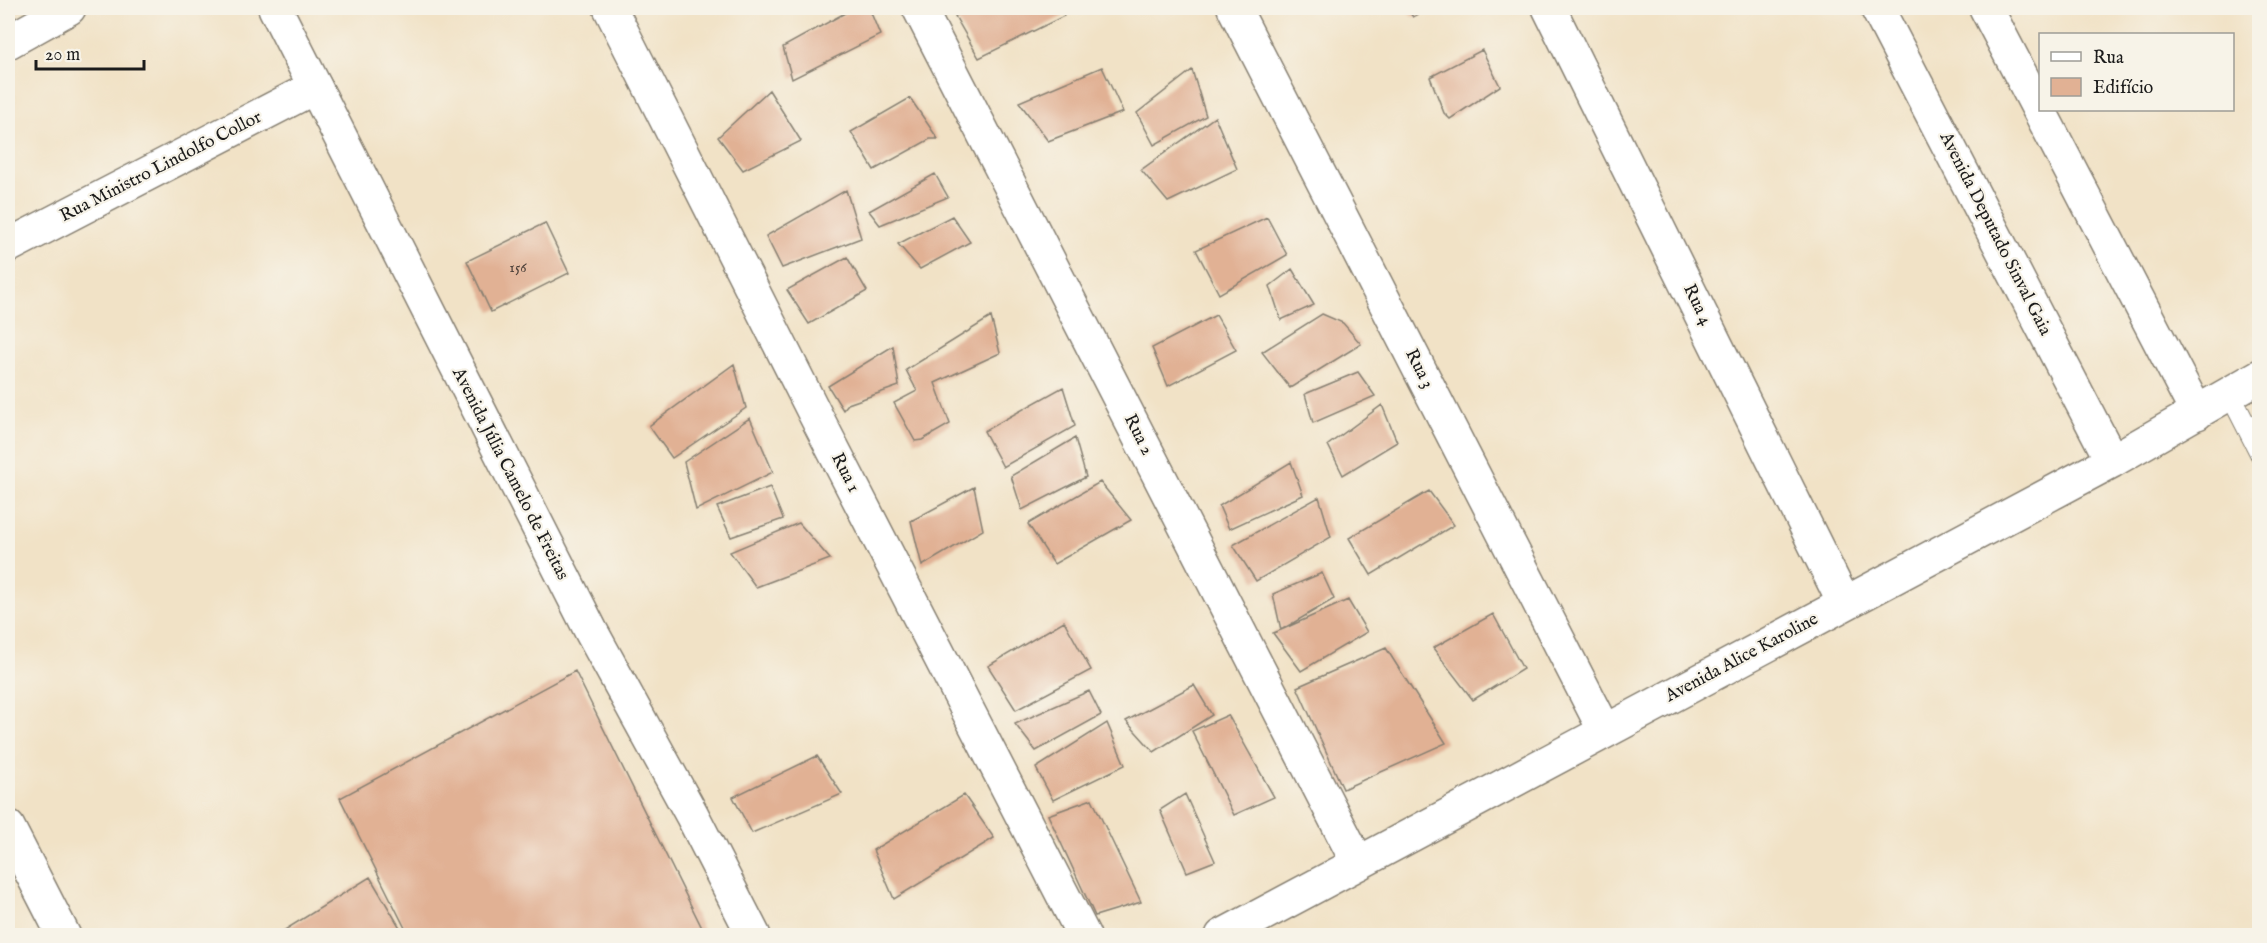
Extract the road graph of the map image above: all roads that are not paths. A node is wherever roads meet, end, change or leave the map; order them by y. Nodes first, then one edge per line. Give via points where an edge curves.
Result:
1 (69, 8) edge
2 (275, 8) edge
3 (610, 8) edge
4 (919, 8) edge
5 (1234, 8) edge
6 (1549, 8) edge
7 (1877, 8) edge
8 (1986, 8) edge
9 (8, 42) edge
10 (315, 87) junction
11 (2039, 110) edge
12 (2040, 111) edge
13 (8, 246) edge
14 (2259, 376) edge
15 (2230, 394) junction
16 (2197, 413) junction
17 (2259, 453) edge
18 (2112, 461) junction
19 (1844, 603) junction
20 (1605, 731) junction
21 (8, 827) edge
22 (1358, 863) junction
23 (64, 936) edge
24 (754, 936) edge
25 (1084, 936) edge
26 (1222, 936) edge

1 - 9 street
2 - 10 street, Avenida Júlia Camelo de Freitas
3 - 25 street, Rua 1
4 - 22 street, Rua 2
5 - 20 street, Rua 3
6 - 19 street, Rua 4
7 - 18 street, Avenida Deputado Sinval Gaia
8 - 11 street
10 - 13 street, Rua Ministro Lindolfo Collor
10 - 24 street, Avenida Júlia Camelo de Freitas via 591,631
12 - 16 street
14 - 15 street, Avenida Alice Karoline
15 - 16 street, Avenida Alice Karoline
15 - 17 lane
16 - 18 street, Avenida Alice Karoline
18 - 19 street, Avenida Alice Karoline
19 - 20 street, Avenida Alice Karoline
20 - 22 street, Avenida Alice Karoline
21 - 23 street
22 - 26 street, Avenida Alice Karoline

